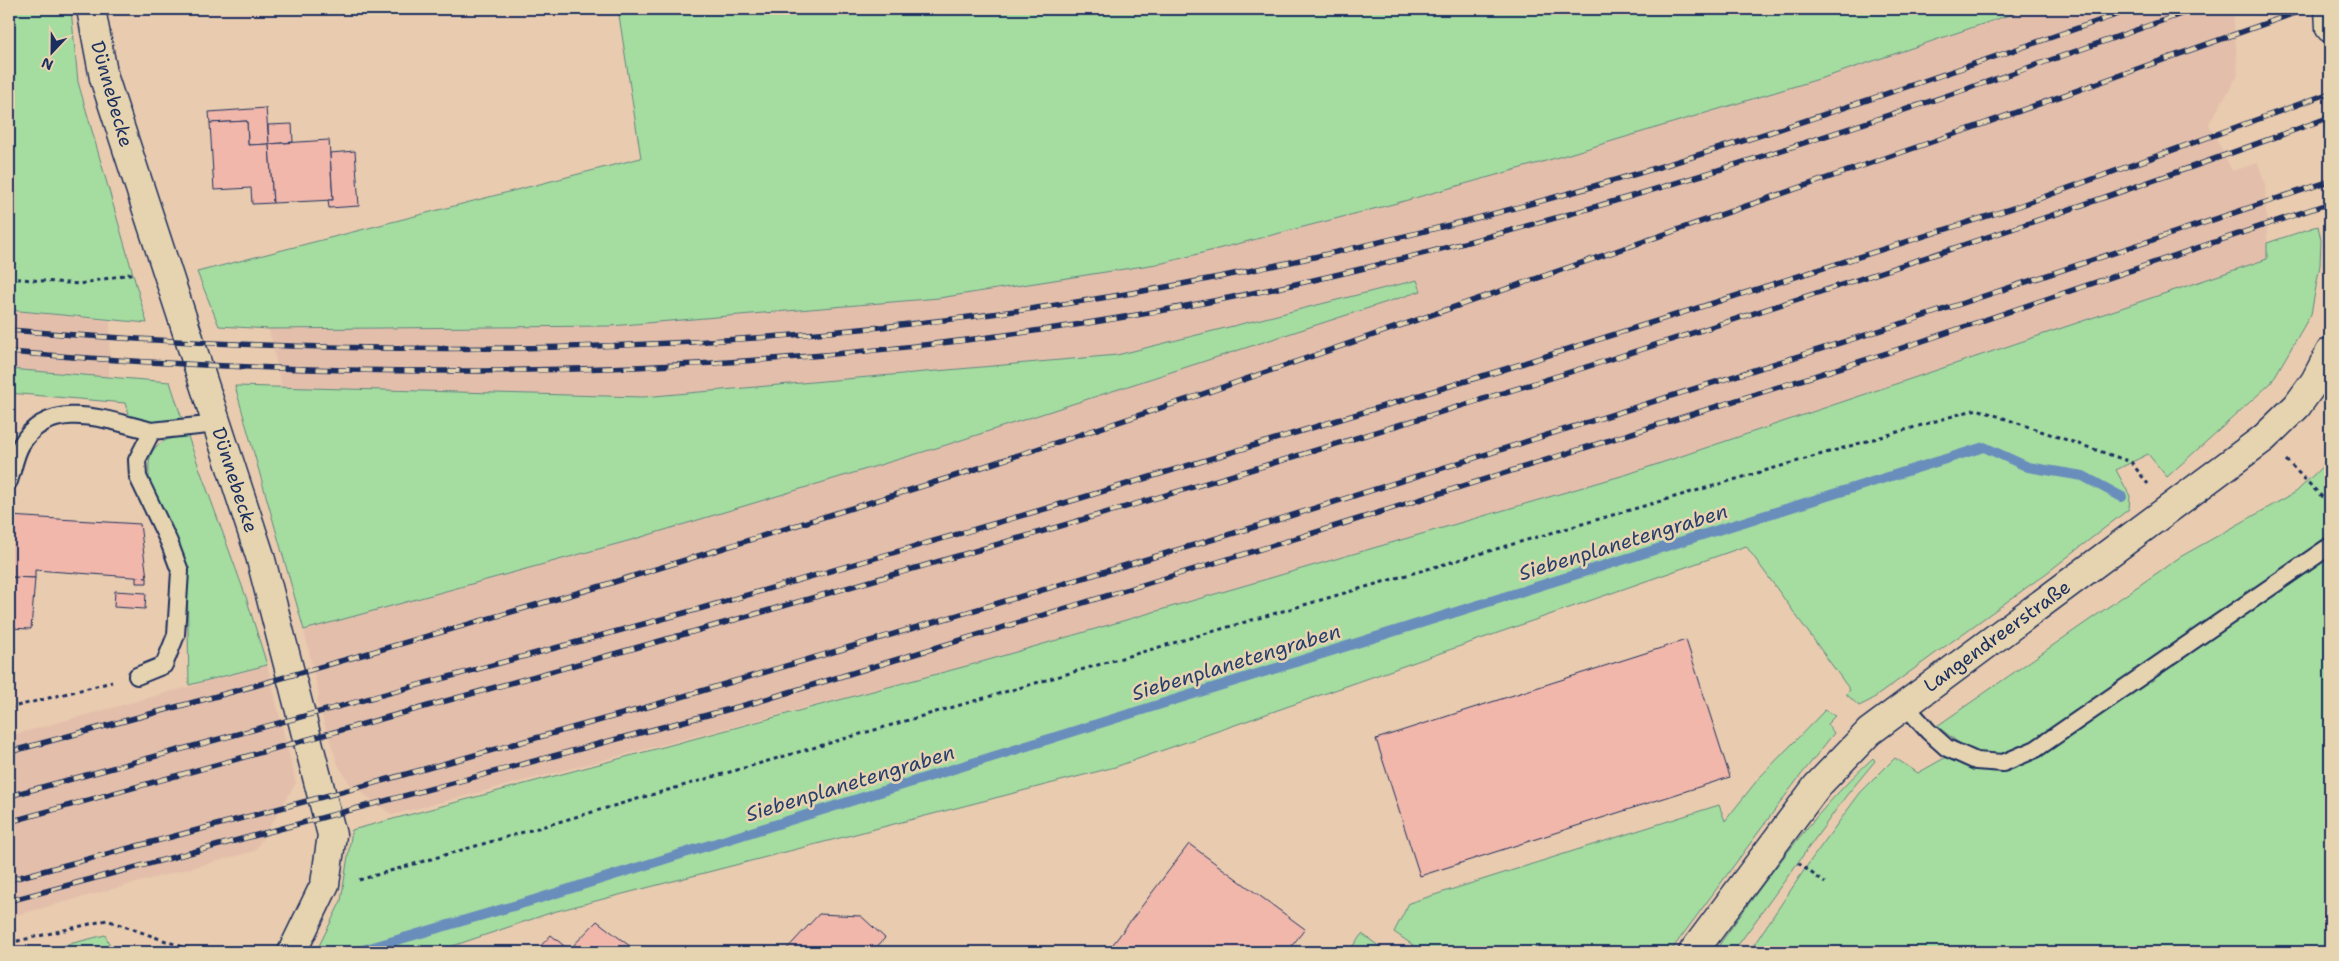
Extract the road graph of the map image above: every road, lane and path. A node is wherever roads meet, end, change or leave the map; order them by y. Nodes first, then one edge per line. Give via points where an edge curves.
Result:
1 (90, 9) edge
2 (2329, 9) edge
3 (2330, 28) edge
4 (144, 271) dead end
5 (9, 278) edge
6 (2330, 352) edge
7 (217, 424) junction
8 (152, 431) junction
9 (2301, 475) dead end
10 (9, 482) edge
11 (2330, 505) edge
12 (2169, 510) junction
13 (2330, 546) edge
14 (137, 676) joint
15 (1904, 704) junction
16 (9, 708) edge
17 (325, 884) junction
18 (9, 943) edge
19 (194, 952) edge
20 (292, 952) edge
21 (1693, 952) edge

1 - 7 street, Dünnebecke via 104,78
2 - 3 street
4 - 5 path via 79,284
6 - 12 street, Langendreerstraße via 2297,406 2264,438
7 - 8 lane
7 - 17 street, Dünnebecke via 260,556 332,835
8 - 10 lane via 68,414 43,420 21,444
8 - 14 lane via 137,460 138,477 180,571 176,634 164,665
9 - 11 path
12 - 15 street, Langendreerstraße
12 - 17 path via 2131,462 1977,409 359,880
13 - 15 lane via 2036,749 2003,763 1976,761 1947,748
14 - 16 path
15 - 21 street, Langendreerstraße via 1869,732 1817,786
17 - 20 street, Dünnebecke
18 - 19 path via 107,920
19 - 20 path

